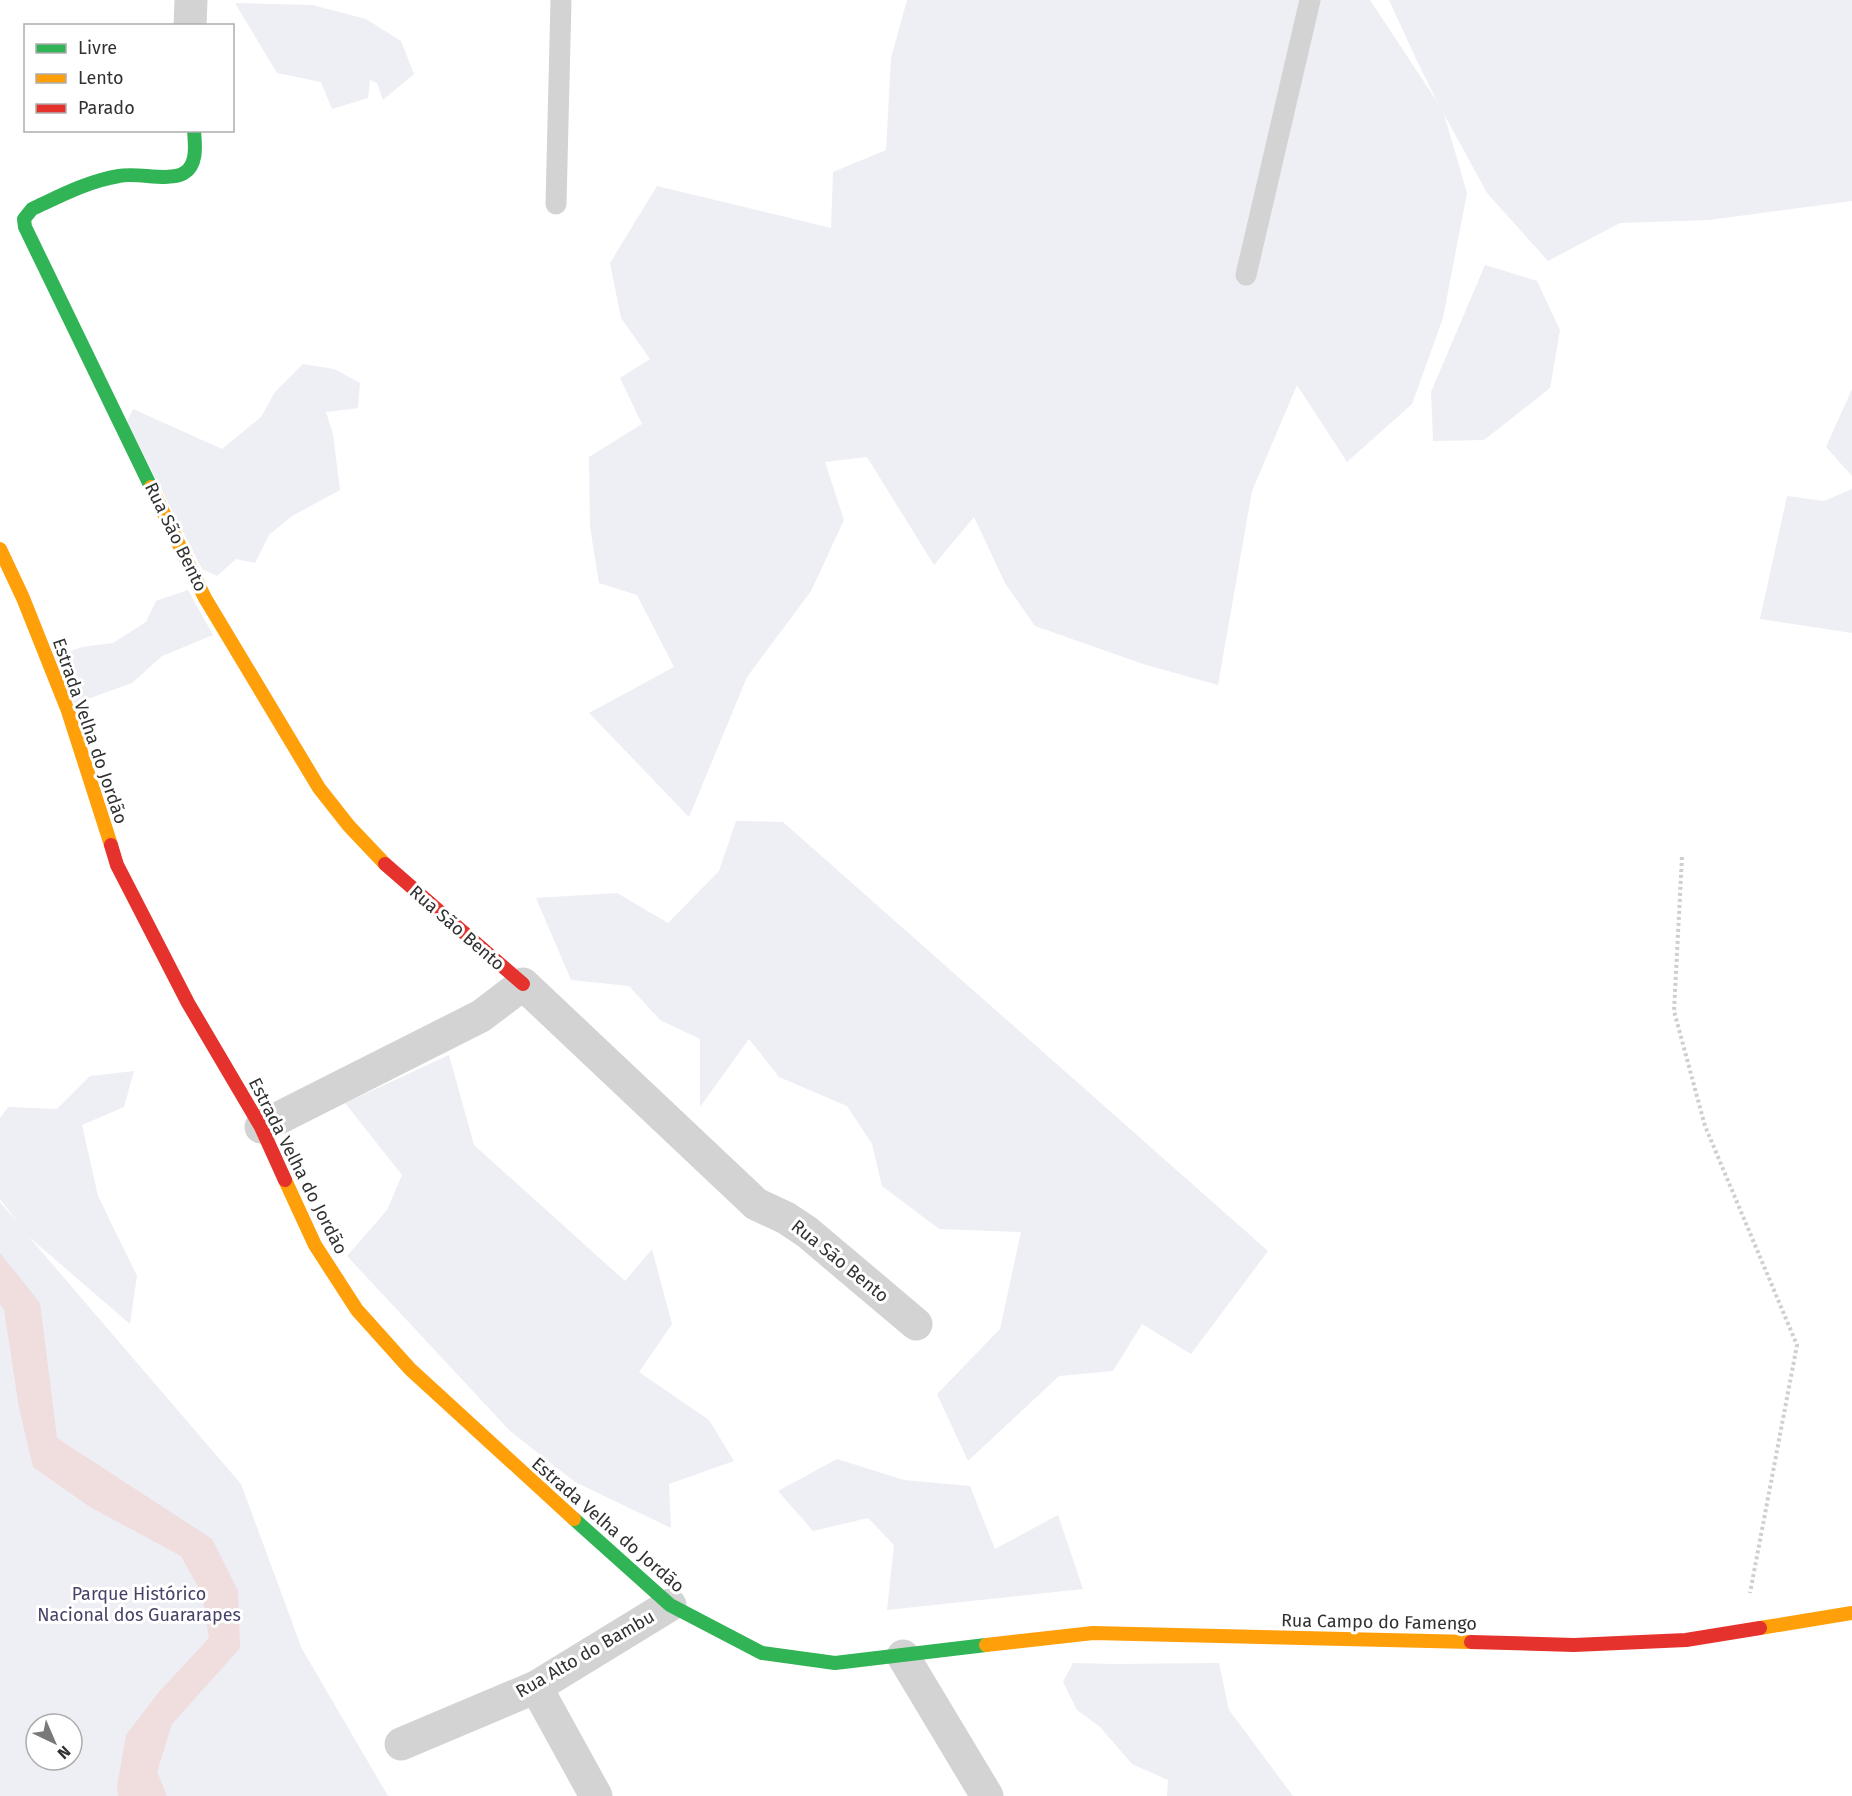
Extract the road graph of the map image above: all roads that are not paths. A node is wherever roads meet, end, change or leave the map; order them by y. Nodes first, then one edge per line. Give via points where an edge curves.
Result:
1 (191, 0) edge
2 (561, 0) edge
3 (1310, 0) edge
4 (190, 24) edge
5 (194, 132) edge
6 (556, 204) dead end
7 (1246, 274) dead end
8 (0, 549) edge
9 (522, 984) junction
10 (261, 1127) junction
11 (916, 1324) dead end
12 (670, 1605) junction
13 (1852, 1613) edge
14 (903, 1656) junction
15 (536, 1687) junction
16 (401, 1744) dead end
17 (596, 1796) edge
18 (987, 1796) edge

1 - 4 street
2 - 6 lane
3 - 7 lane
5 - 9 street, Rua São Bento via 193,163 183,174 130,174 106,179 32,208 23,219 25,227 205,598 320,788 382,862
8 - 10 street, Estrada Velha do Jordão via 68,711 117,865 188,1003
9 - 10 street, Rua São Bento via 481,1016
9 - 11 street, Rua São Bento via 756,1204 807,1232
10 - 12 street, Estrada Velha do Jordão via 315,1245 357,1310 419,1377
12 - 14 street, Estrada Velha do Jordão via 762,1653 835,1663
12 - 15 street, Rua Alto do Bambu
13 - 14 street, Rua Campo do Famengo via 1686,1640 1574,1645 1094,1633
14 - 18 street
15 - 16 street, Rua Alto do Bambu
15 - 17 street

